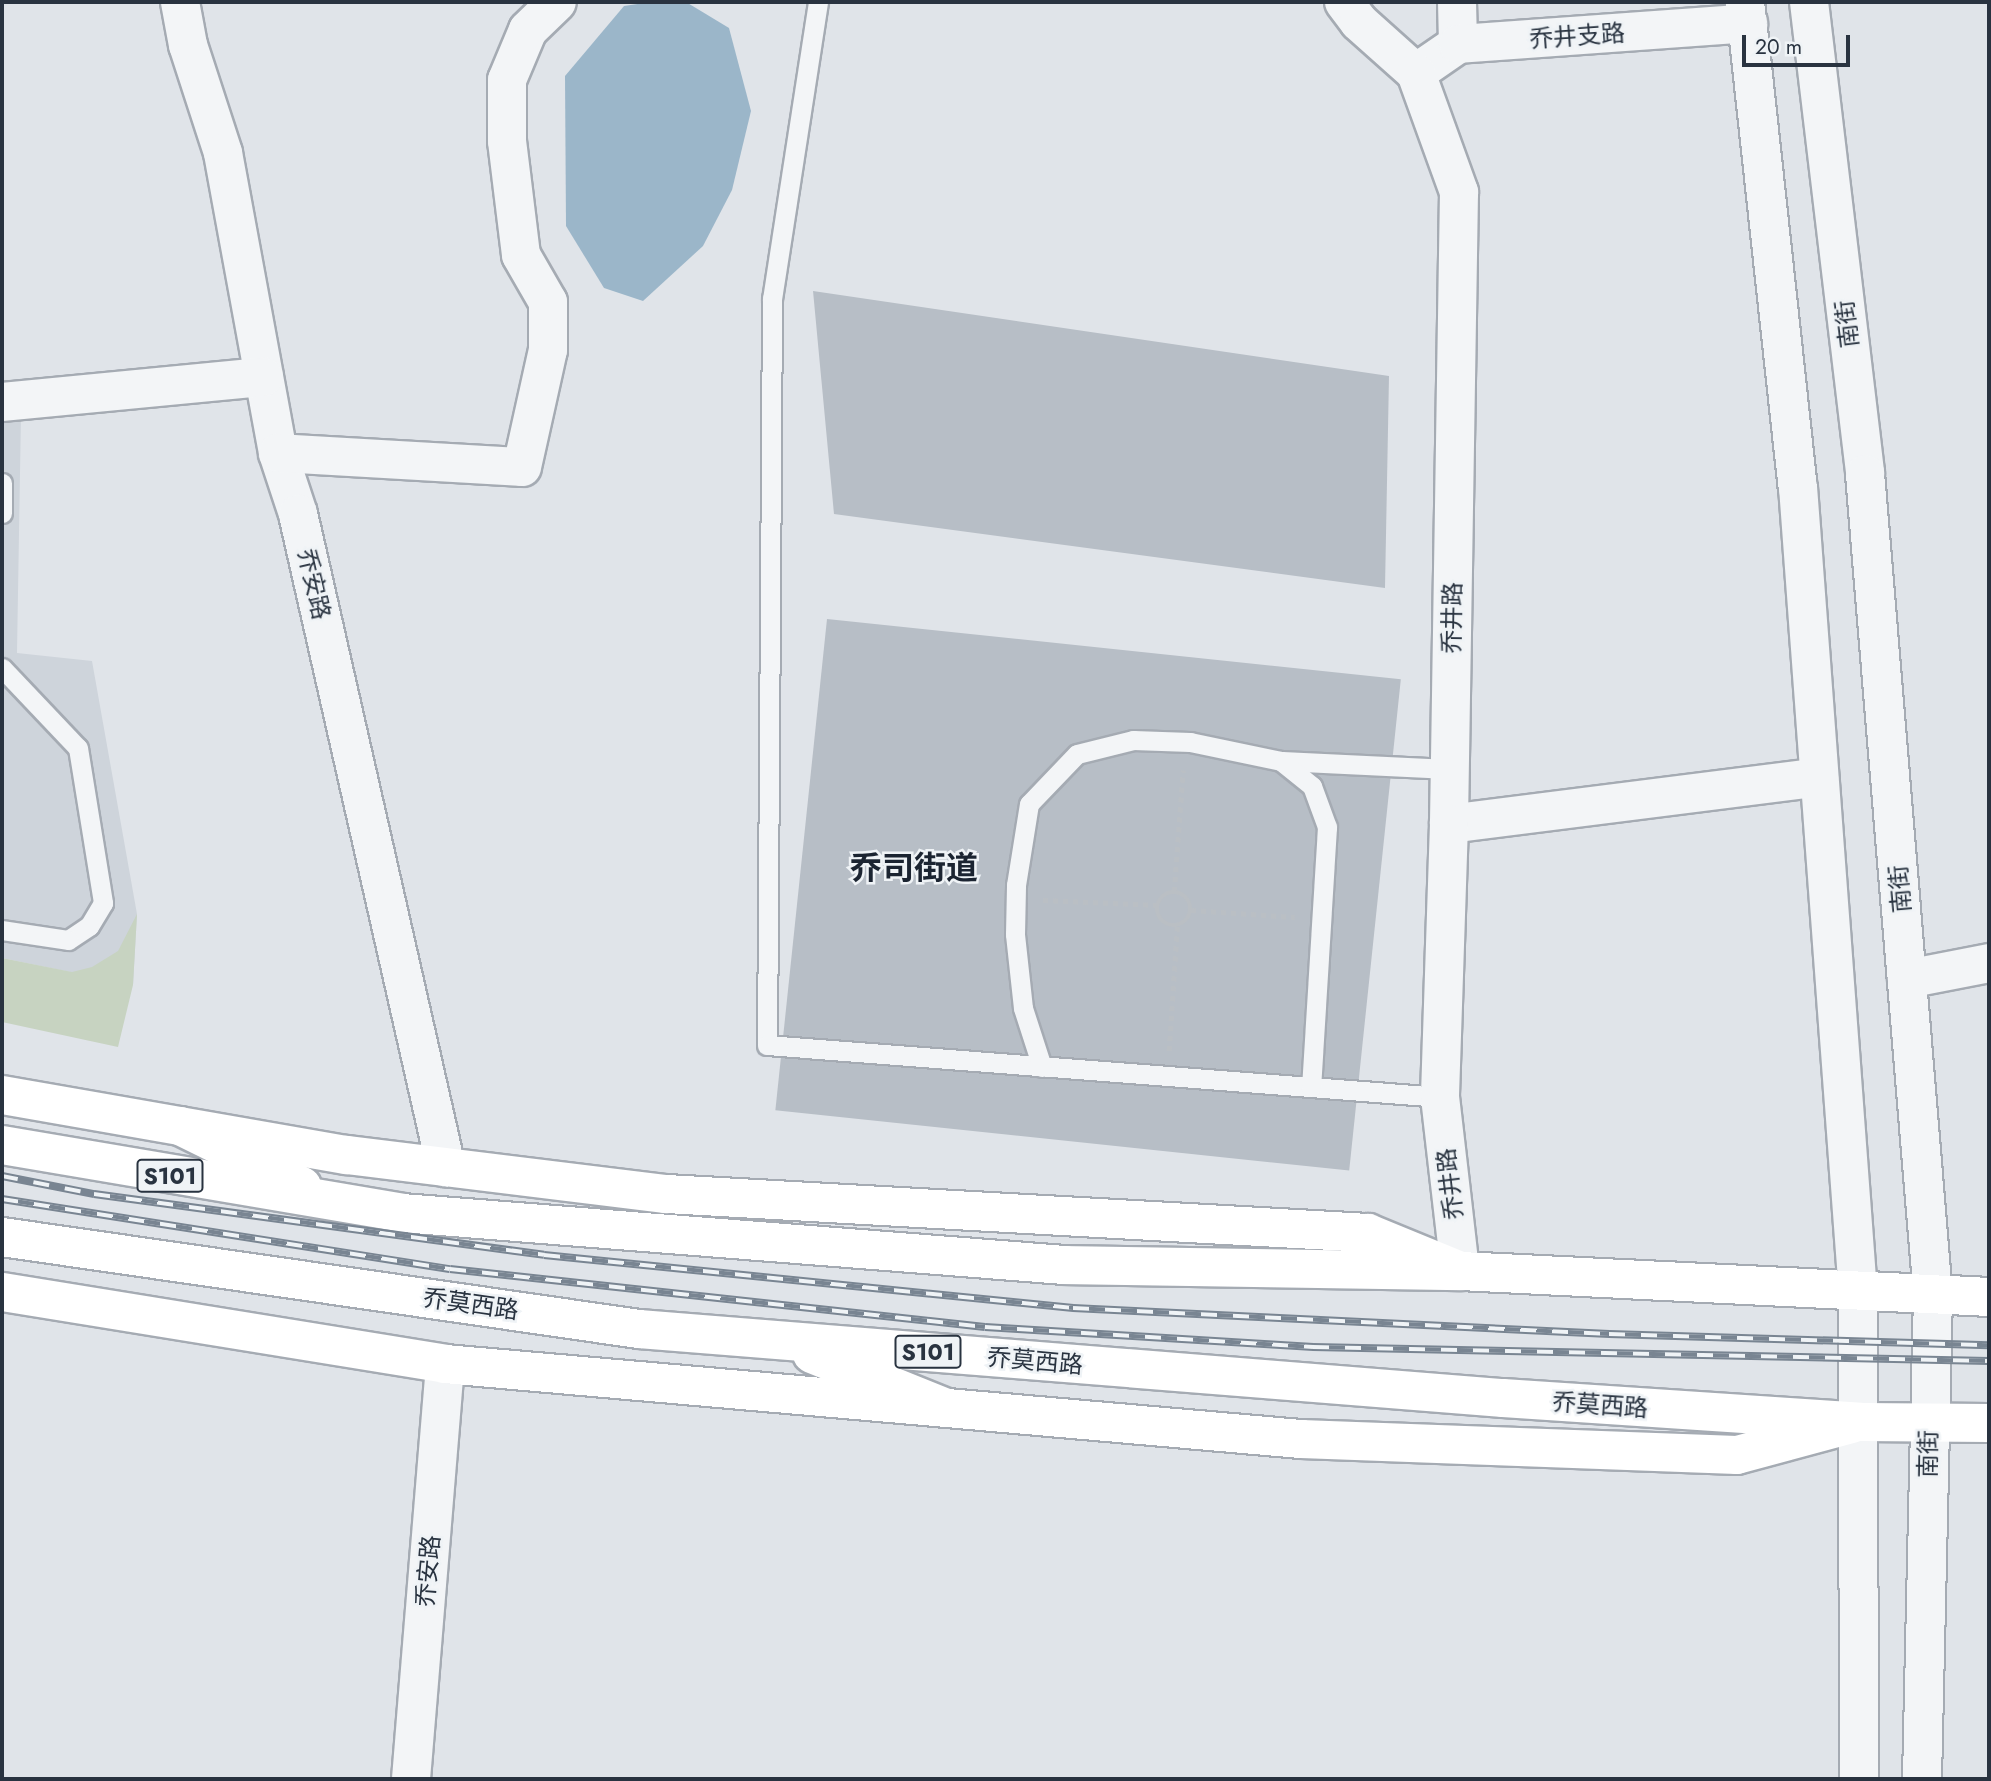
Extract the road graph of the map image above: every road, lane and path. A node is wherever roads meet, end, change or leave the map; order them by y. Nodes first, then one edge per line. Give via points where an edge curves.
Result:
1 (180, 2) edge
2 (557, 2) edge
3 (818, 2) edge
4 (1344, 2) edge
5 (1457, 2) edge
6 (1809, 2) edge
7 (1746, 12) edge
8 (1458, 44) junction
9 (1416, 73) junction
10 (264, 377) junction
11 (2, 402) edge
12 (278, 453) junction
13 (2, 483) edge
14 (2, 513) edge
15 (2, 668) edge
16 (1190, 742) junction
17 (1281, 761) junction
18 (1450, 769) junction
19 (1819, 777) junction
20 (1449, 824) junction
21 (1174, 892) junction
22 (1016, 900) junction
23 (1158, 905) junction
24 (1191, 910) junction
25 (1321, 918) junction
26 (1177, 926) junction
27 (2, 930) edge
28 (1989, 963) edge
29 (1907, 979) junction
30 (1042, 1067) junction
31 (1168, 1076) junction
32 (1311, 1087) junction
33 (2, 1095) edge
34 (1440, 1097) junction
35 (180, 1126) junction
36 (2, 1144) edge
37 (446, 1167) junction
38 (339, 1204) junction
39 (2, 1237) edge
40 (1460, 1271) junction
41 (2, 1292) edge
42 (1858, 1292) junction
43 (1934, 1296) junction
44 (1989, 1297) edge
45 (778, 1340) junction
46 (445, 1363) junction
47 (946, 1408) junction
48 (1860, 1422) junction
49 (1928, 1422) junction
50 (1989, 1423) edge
51 (411, 1779) edge
52 (1859, 1779) edge
53 (1922, 1779) edge

1 - 10 street, 乔安路 via 188,45 223,153
2 - 12 street via 528,30 507,80 507,141 521,255 548,302 548,350 522,467
3 - 30 lane via 772,298 767,1045
4 - 9 street, 乔井路
5 - 8 street
6 - 29 street, 南街 via 1865,474
7 - 8 street, 乔井支路
7 - 19 street via 1798,488
8 - 9 street
9 - 18 street, 乔井路 via 1459,192
10 - 11 street
10 - 12 street, 乔安路
12 - 37 street, 乔安路 via 298,514
13 - 14 lane
15 - 27 lane via 78,748 103,903 89,926 68,940
16 - 17 lane
16 - 21 path via 1184,761
16 - 22 lane via 1133,740 1077,754 1029,804
17 - 18 lane
17 - 25 lane via 1312,786 1327,827
18 - 20 street, 乔井路
19 - 20 street
19 - 42 street
20 - 34 street, 乔井路
21 - 23 path via 1163,895
21 - 24 path via 1188,900
22 - 23 path
22 - 30 lane via 1023,1008
23 - 26 path via 1162,921
24 - 25 path
24 - 26 path
25 - 32 lane
26 - 31 path
28 - 29 street
29 - 43 street, 南街
30 - 31 lane
31 - 32 lane
32 - 34 lane
33 - 35 main road
34 - 40 street, 乔井路
35 - 37 main road
35 - 38 main road
36 - 38 main road, S101
37 - 40 main road via 666,1194 1368,1233
38 - 40 main road, S101 via 1064,1265
39 - 45 main road, 乔莫西路 / S101 via 639,1329
40 - 42 main road, S101
41 - 46 main road
42 - 43 main road, S101
42 - 48 street
43 - 44 main road, S101
43 - 49 street, 南街
45 - 47 main road
45 - 48 main road, 乔莫西路 / S101
46 - 47 main road
46 - 51 street, 乔安路
47 - 48 main road via 1301,1439 1737,1455
48 - 49 main road, 乔莫西路 / S101
48 - 52 street
49 - 50 main road, 乔莫西路 / S101
49 - 53 street, 南街

